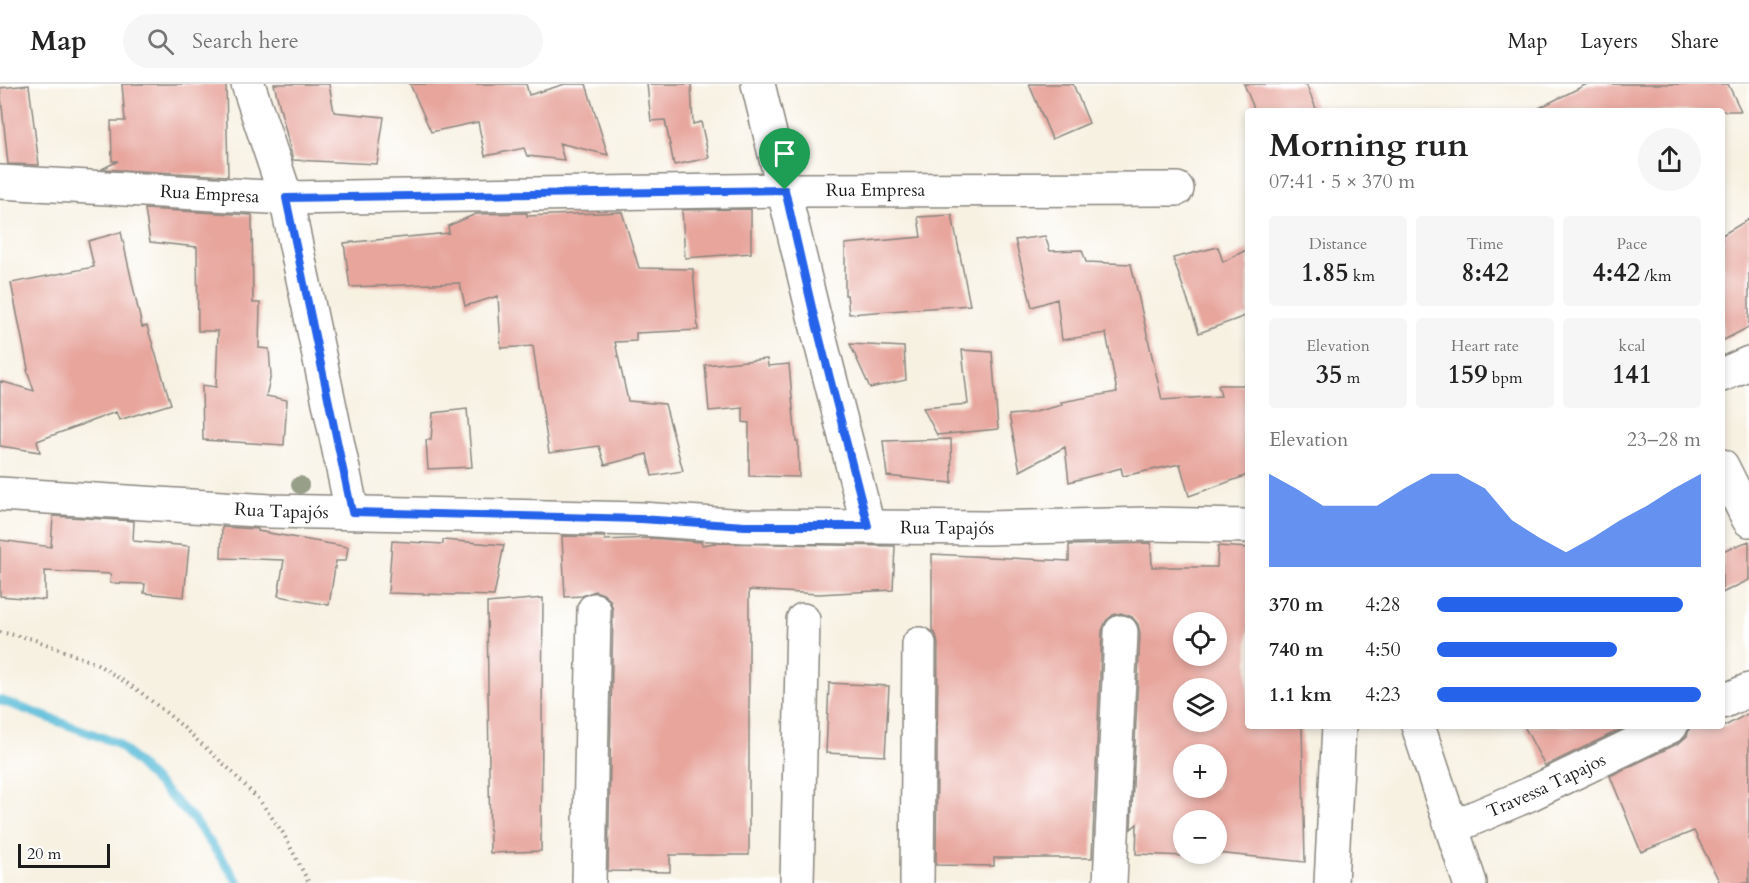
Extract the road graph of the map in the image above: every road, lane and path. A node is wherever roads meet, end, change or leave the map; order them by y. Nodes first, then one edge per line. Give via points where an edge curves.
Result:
1 (248, 84) edge
2 (758, 84) edge
3 (0, 182) edge
4 (1177, 189) dead end
5 (785, 190) junction
6 (286, 198) junction
7 (1749, 363) edge
8 (1725, 374) edge
9 (1725, 472) edge
10 (0, 494) edge
11 (352, 512) junction
12 (1749, 520) edge
13 (868, 526) junction
14 (1245, 526) edge
15 (594, 610) dead end
16 (803, 620) dead end
17 (0, 632) edge
18 (1121, 632) dead end
19 (919, 644) dead end
20 (1749, 690) edge
21 (1725, 701) edge
22 (1339, 729) edge
23 (1419, 729) edge
24 (1665, 729) edge
25 (1453, 826) junction
26 (309, 883) edge
27 (589, 883) edge
28 (797, 883) edge
29 (917, 883) edge
30 (1110, 883) edge
31 (1331, 883) edge
32 (1470, 883) edge

1 - 6 street
2 - 5 street
3 - 6 street, Rua Empresa
4 - 5 street, Rua Empresa
5 - 6 street, Rua Empresa
5 - 13 street
6 - 11 street
7 - 8 street
9 - 12 street
10 - 11 street, Rua Tapajós via 270,511
11 - 13 street, Rua Tapajós via 641,519 745,526
13 - 14 street, Rua Tapajós
15 - 27 street
16 - 28 street
17 - 26 path via 33,639 97,664 174,719 260,801 283,833
18 - 30 street
19 - 29 street
20 - 21 street
22 - 31 street
23 - 25 street
24 - 25 street, Travessa Tapajos
25 - 32 street

